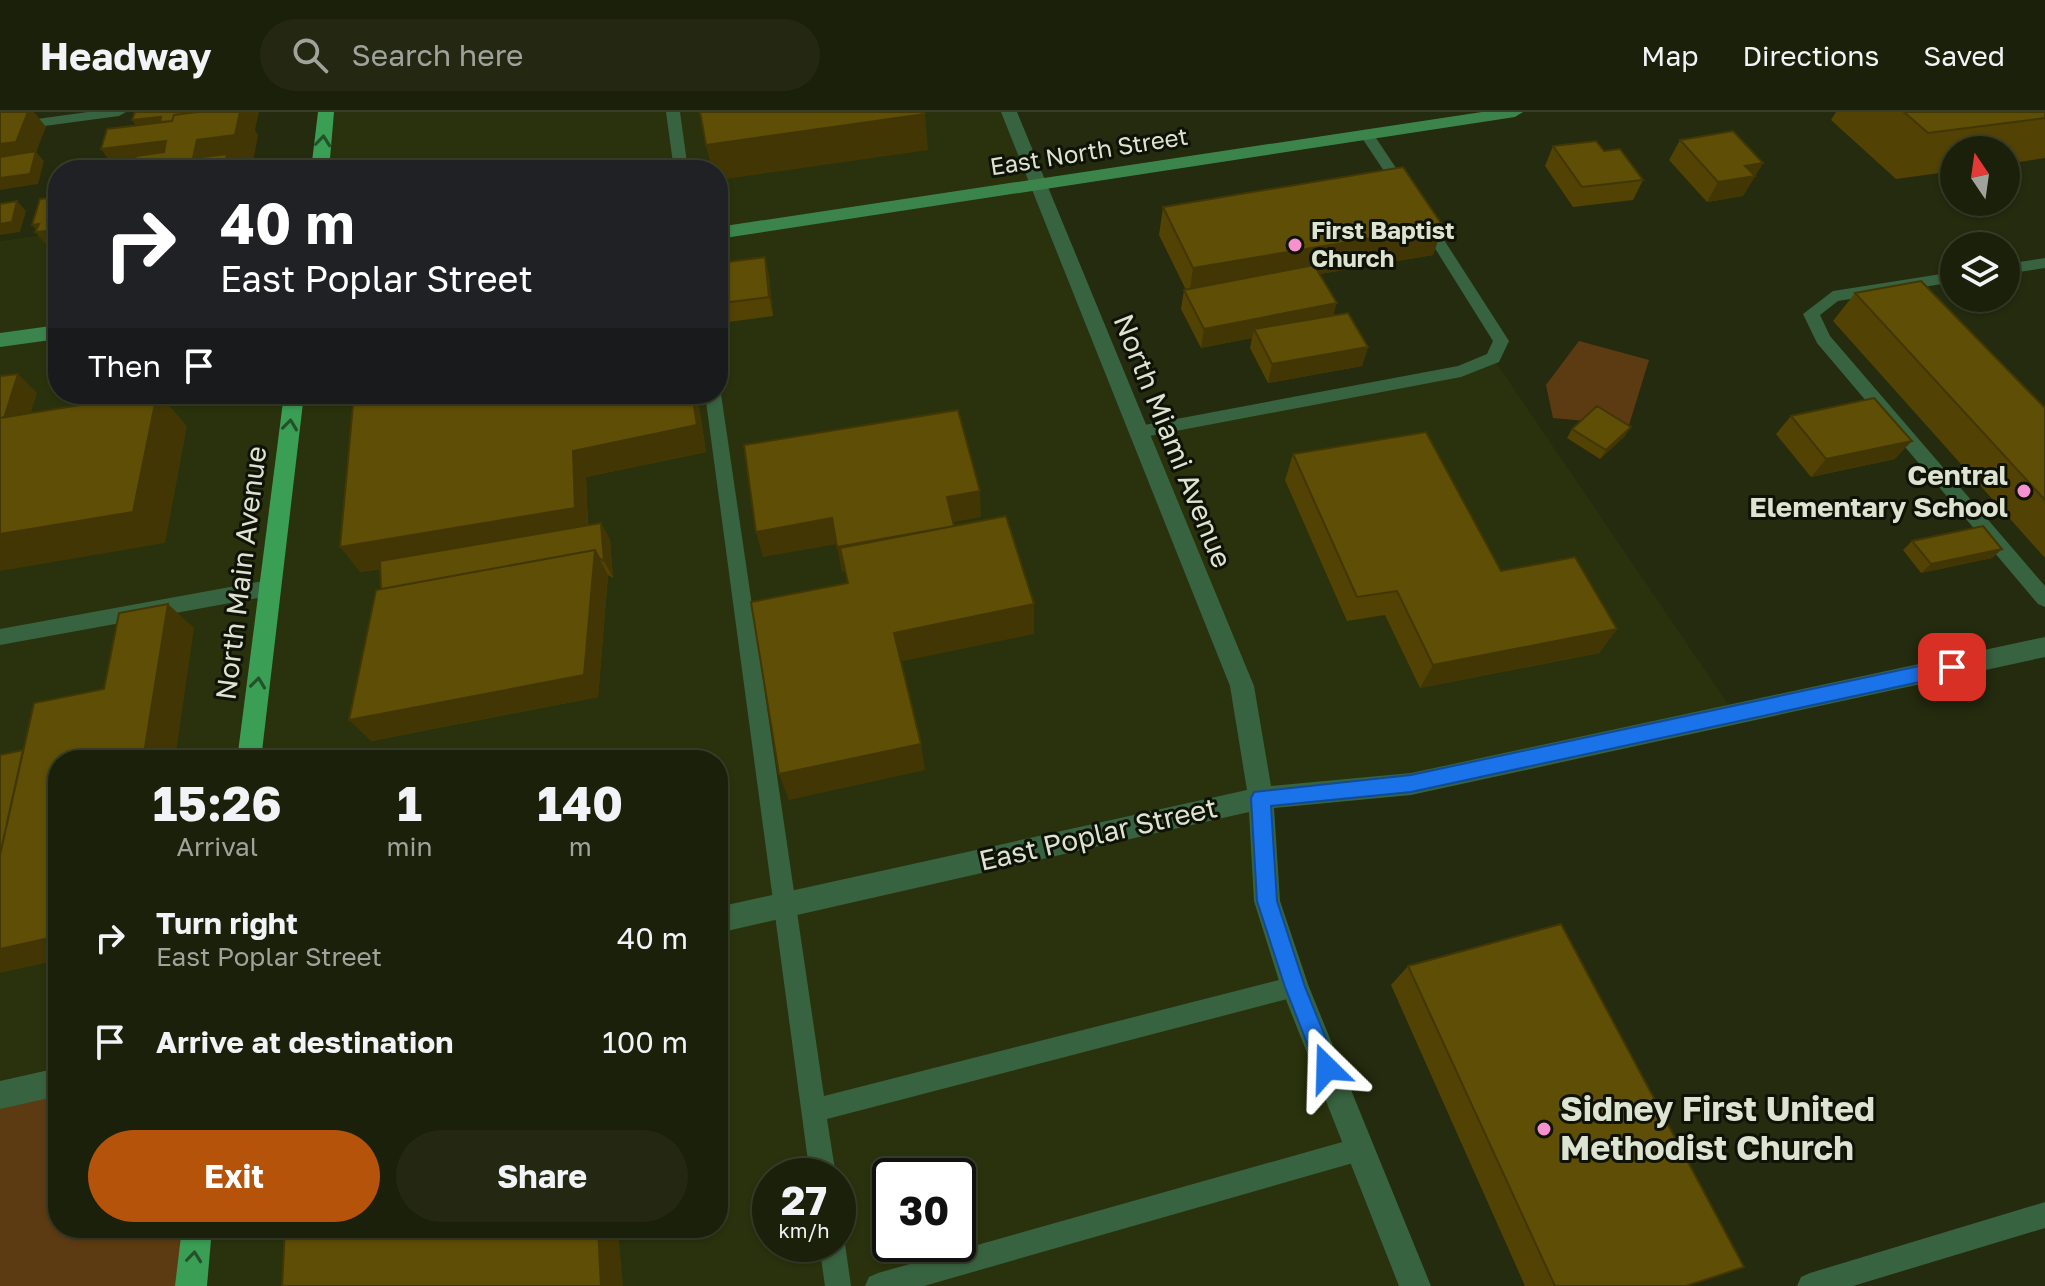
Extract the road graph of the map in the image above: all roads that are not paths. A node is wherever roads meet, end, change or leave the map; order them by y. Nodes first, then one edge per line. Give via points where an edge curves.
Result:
1 (119, 112) edge
2 (326, 112) edge
3 (673, 112) edge
4 (1009, 112) edge
5 (1515, 112) edge
6 (0, 128) edge
7 (1367, 135) junction
8 (321, 160) edge
9 (680, 160) edge
10 (1040, 186) junction
11 (728, 232) edge
12 (2045, 263) edge
13 (2020, 267) edge
14 (1940, 279) edge
15 (48, 333) edge
16 (0, 340) edge
17 (293, 404) edge
18 (714, 404) edge
19 (1139, 432) junction
20 (269, 588) junction
21 (2045, 599) edge
22 (0, 637) edge
23 (2045, 647) edge
24 (250, 750) edge
25 (1261, 798) junction
26 (785, 904) junction
27 (728, 918) edge
28 (1295, 987) junction
29 (48, 1084) edge
30 (0, 1095) edge
31 (813, 1111) junction
32 (1360, 1149) junction
33 (820, 1158) edge
34 (2045, 1215) edge
35 (196, 1238) edge
36 (835, 1262) edge
37 (191, 1286) edge
38 (838, 1286) edge
39 (878, 1286) edge
40 (1415, 1286) edge
41 (1810, 1286) edge

1 - 6 lane
8 -> 2 main road
3 - 9 lane
4 - 10 street, North Miami Avenue
5 - 7 main road, East North Street
7 - 10 main road, East North Street
7 - 19 lane via 1501,341 1493,358 1461,371
10 - 11 main road, East North Street
10 - 19 street, North Miami Avenue
12 - 13 lane
14 - 21 lane via 1833,296 1811,314 1823,339
15 - 16 main road
20 -> 17 main road, North Main Avenue
18 - 26 lane
19 - 25 street, North Miami Avenue via 1242,686
20 - 22 lane
24 -> 20 main road, North Main Avenue
23 - 25 street, East Poplar Street via 1411,784
25 - 26 street, East Poplar Street
25 - 28 street, North Miami Avenue via 1267,901
26 - 27 street, East Poplar Street
26 - 31 lane
28 - 31 lane
28 - 32 street, North Miami Avenue
29 - 30 street
31 - 33 lane
32 - 39 lane
32 - 40 street, North Miami Avenue
34 - 41 lane
37 -> 35 main road
36 - 38 lane

